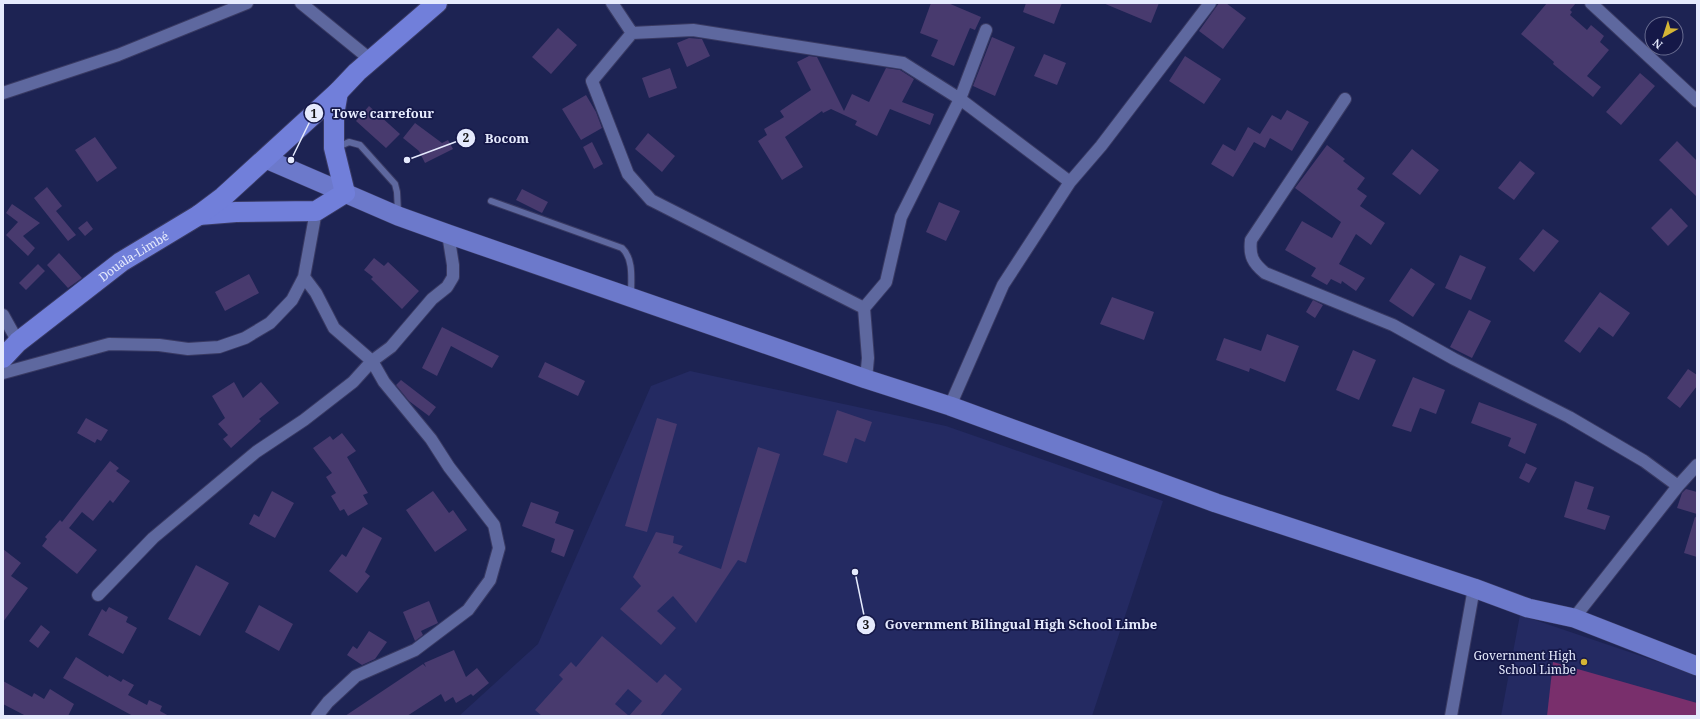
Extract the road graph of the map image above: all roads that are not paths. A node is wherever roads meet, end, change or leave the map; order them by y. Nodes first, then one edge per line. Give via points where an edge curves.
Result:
1 (247, 3) edge
2 (301, 3) edge
3 (437, 3) edge
4 (612, 3) edge
5 (1210, 3) edge
6 (1591, 3) edge
7 (986, 30) dead end
8 (632, 33) junction
9 (371, 60) junction
10 (338, 92) junction
11 (3, 93) edge
12 (960, 99) junction
13 (1345, 99) dead end
14 (1697, 101) edge
15 (334, 148) junction
16 (266, 159) junction
17 (1070, 182) junction
18 (345, 193) junction
19 (491, 201) dead end
20 (316, 211) junction
21 (199, 215) junction
22 (398, 216) junction
23 (448, 234) junction
24 (304, 277) junction
25 (631, 297) junction
26 (864, 308) junction
27 (3, 315) edge
28 (18, 342) junction
29 (3, 358) edge
30 (372, 361) junction
31 (3, 373) edge
32 (866, 379) junction
33 (950, 406) junction
34 (1697, 465) edge
35 (1678, 486) junction
36 (1474, 588) junction
37 (98, 595) dead end
38 (1574, 618) junction
39 (1697, 666) edge
40 (317, 716) edge
41 (1451, 716) edge

1 - 11 street via 118,55
2 - 9 street
3 - 9 highway, Douala-Limbé
4 - 8 street
5 - 17 street via 1101,146
6 - 14 street
7 - 12 street
8 - 12 street via 693,30 903,63
8 - 26 street via 592,81 628,174 651,200
9 - 10 highway, Douala-Limbé
10 - 15 highway via 334,115
10 - 16 highway, Douala-Limbé
12 - 17 street
12 - 26 street via 901,217 886,282
13 - 35 street via 1251,240 1250,252 1254,264 1265,273 1393,325 1490,378 1527,394 1644,461
15 - 18 highway
15 - 22 lane via 349,142 360,145 395,184
16 - 18 main road
16 - 21 highway, Douala-Limbé
17 - 33 street via 1003,285
18 - 20 highway
18 - 22 main road
19 - 25 lane via 622,248 628,253
20 - 21 highway
20 - 24 street
21 - 28 highway, Douala-Limbé via 120,262
22 - 23 main road
23 - 25 main road
23 - 30 street via 453,265 452,277 447,287 432,299 391,347
24 - 30 street via 316,293 334,328
24 - 31 street via 292,300 270,323 244,338 219,348 188,350 159,345 109,344
25 - 32 main road
26 - 32 street via 868,358
27 - 28 street
28 - 29 highway, Douala-Limbé
30 - 37 street via 353,382 304,420 256,452 153,538
30 - 40 street via 384,382 431,439 449,467 494,525 499,548 490,580 468,610 415,650 356,676
32 - 33 main road
33 - 36 main road via 1216,503
34 - 35 street
35 - 38 street
36 - 38 main road via 1528,608
36 - 41 street
38 - 39 main road

